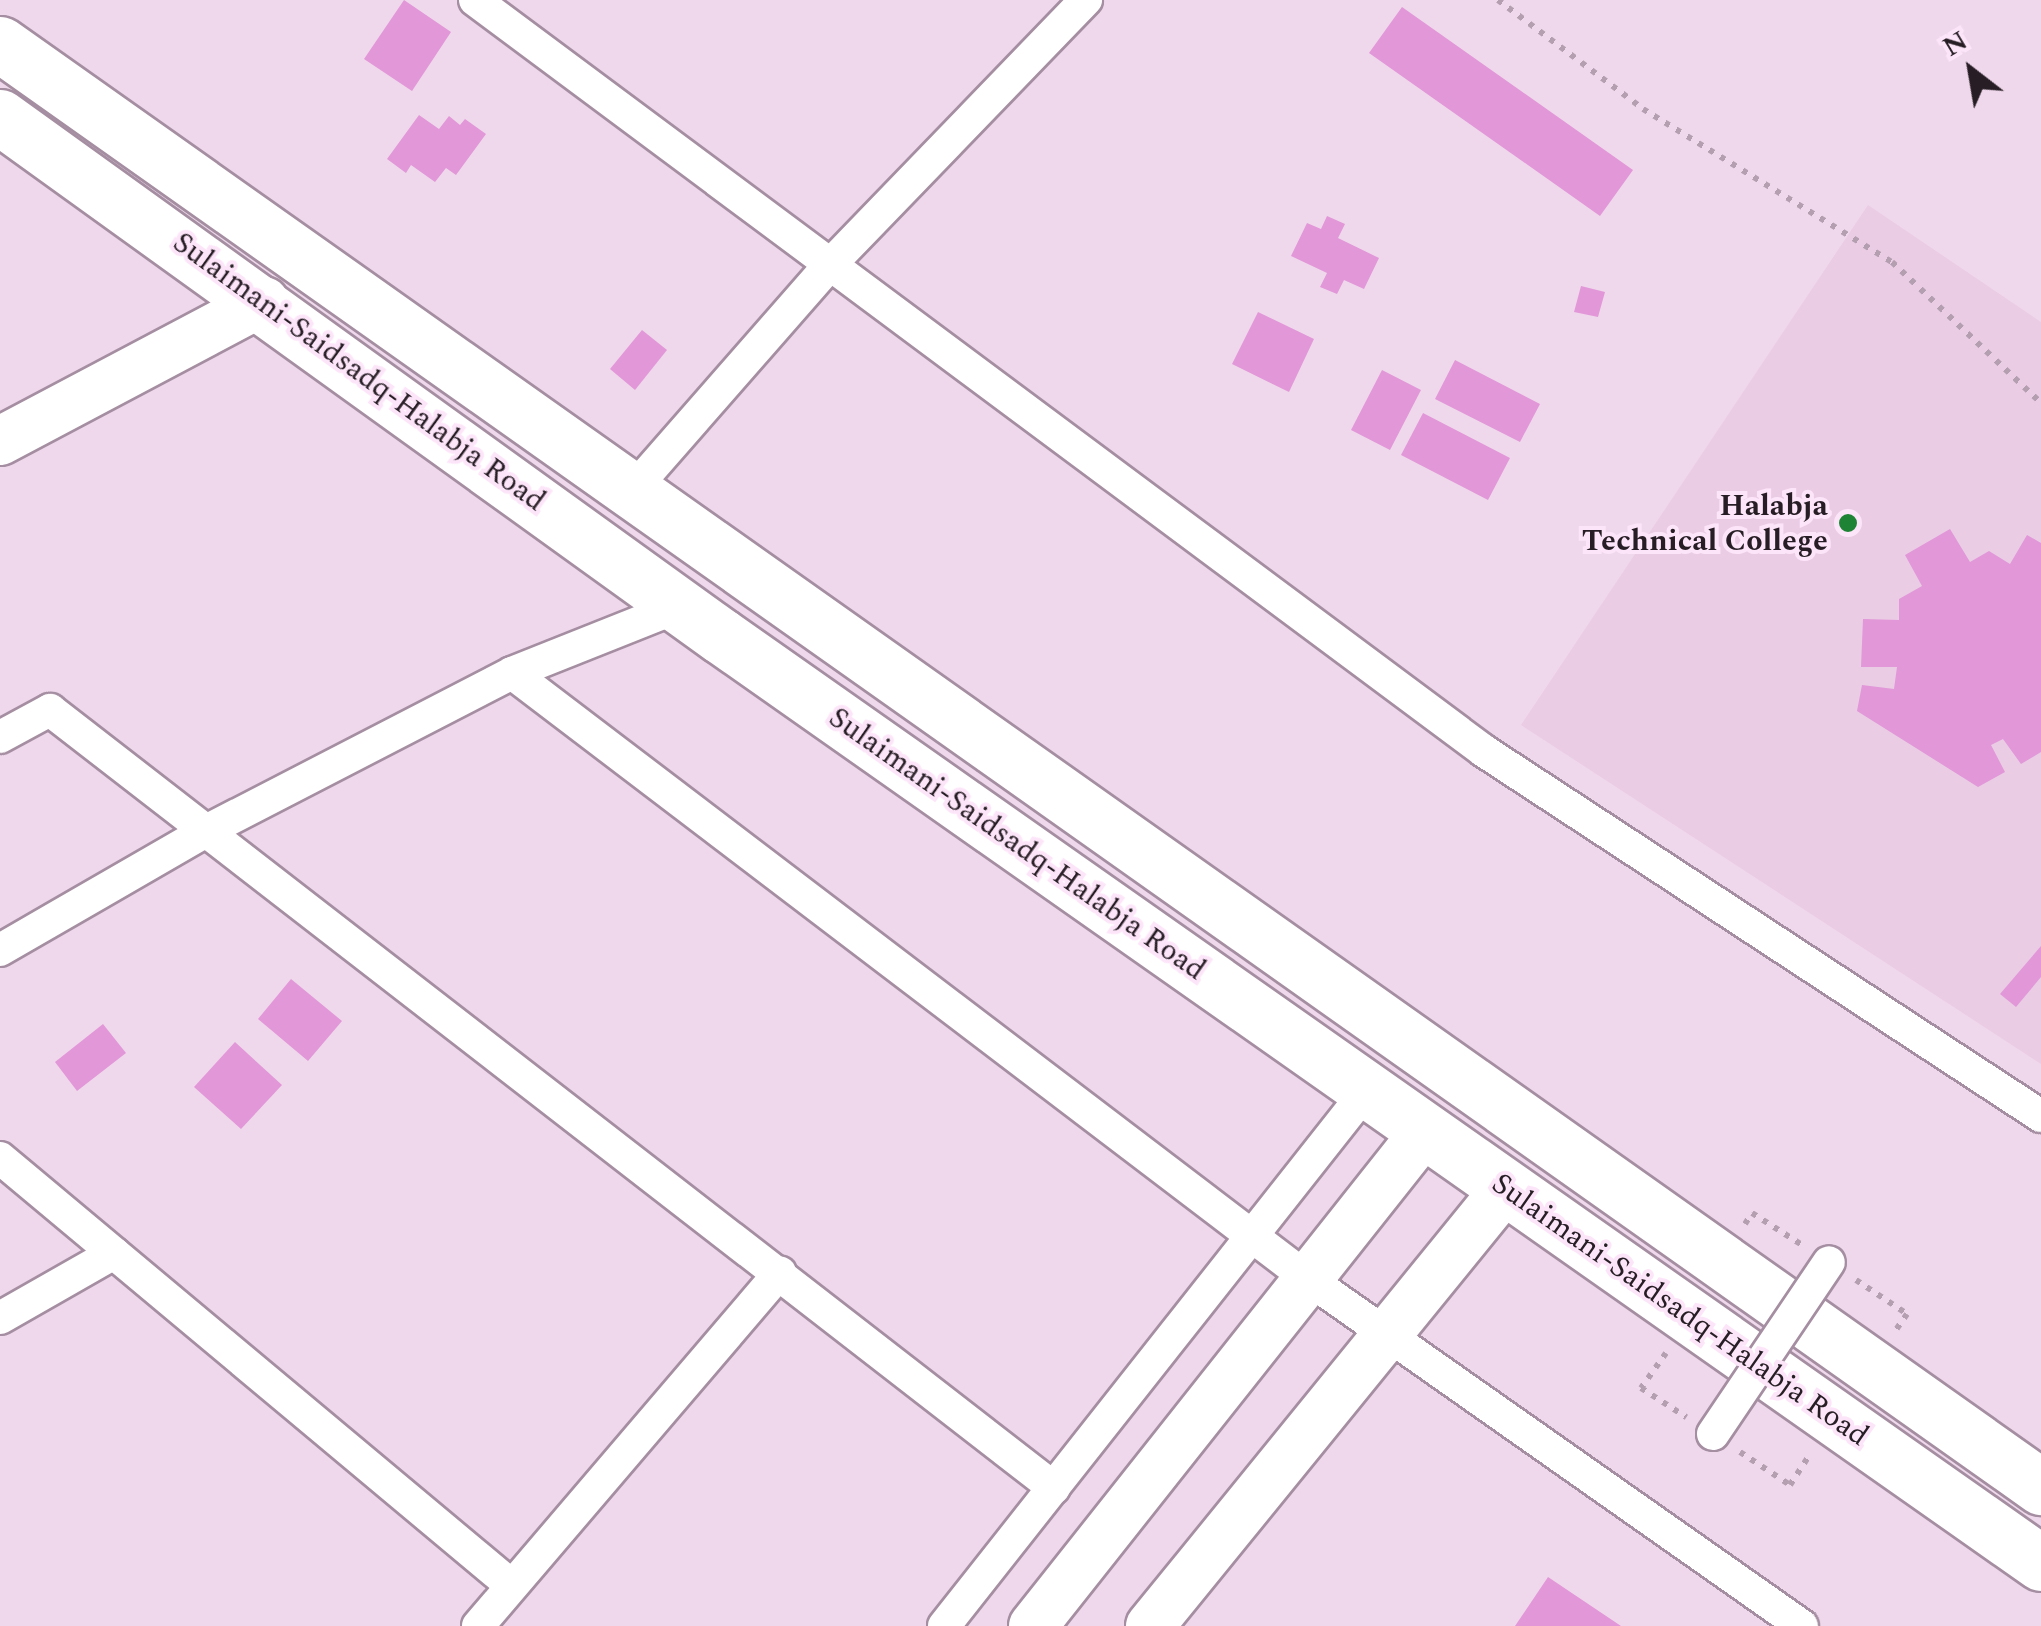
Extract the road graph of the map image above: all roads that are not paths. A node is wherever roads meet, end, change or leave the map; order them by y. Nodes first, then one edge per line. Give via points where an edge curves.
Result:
1 (475, 0) edge
2 (1086, 0) edge
3 (0, 44) edge
4 (0, 116) edge
5 (827, 268) junction
6 (264, 301) junction
7 (0, 441) edge
8 (629, 494) junction
9 (760, 586) junction
10 (700, 621) junction
11 (512, 673) junction
12 (0, 737) edge
13 (210, 829) junction
14 (0, 950) edge
15 (1367, 1090) junction
16 (2041, 1116) edge
17 (1426, 1131) junction
18 (0, 1158) edge
19 (1506, 1188) junction
20 (1251, 1237) junction
21 (114, 1254) junction
22 (1829, 1262) road end
23 (780, 1272) junction
24 (1311, 1282) junction
25 (0, 1318) edge
26 (1384, 1332) junction
27 (1713, 1435) road end
28 (2041, 1487) edge
29 (1054, 1488) junction
30 (2041, 1563) edge
31 (512, 1586) junction
32 (478, 1626) edge
33 (944, 1626) edge
34 (1033, 1626) edge
35 (1150, 1626) edge
36 (1802, 1626) edge

1 - 5 street
2 - 5 street
3 - 8 highway, Sulaimani-Saidsadq-Halabja Road
4 - 6 highway, Sulaimani-Saidsadq-Halabja Road
5 - 8 street
5 - 16 street via 1484,751
6 - 7 street
6 - 10 highway, Sulaimani-Saidsadq-Halabja Road
8 - 9 highway, Sulaimani-Saidsadq-Halabja Road
9 - 10 highway
9 - 28 highway, Sulaimani-Saidsadq-Halabja Road
10 - 11 street
10 - 15 highway, Sulaimani-Saidsadq-Halabja Road
11 - 13 street
11 - 20 street
12 - 13 street via 50,710
13 - 14 street
13 - 23 street
15 - 17 highway, Sulaimani-Saidsadq-Halabja Road
15 - 20 street
17 - 19 highway, Sulaimani-Saidsadq-Halabja Road
17 - 24 street
18 - 21 street
19 - 26 street
19 - 30 highway, Sulaimani-Saidsadq-Halabja Road
20 - 24 street
20 - 29 street
21 - 25 street
21 - 31 street
22 - 27 street, bridge
23 - 29 street
23 - 31 street
24 - 26 street
24 - 34 street
26 - 35 street
26 - 36 street
29 - 33 street
31 - 32 street

